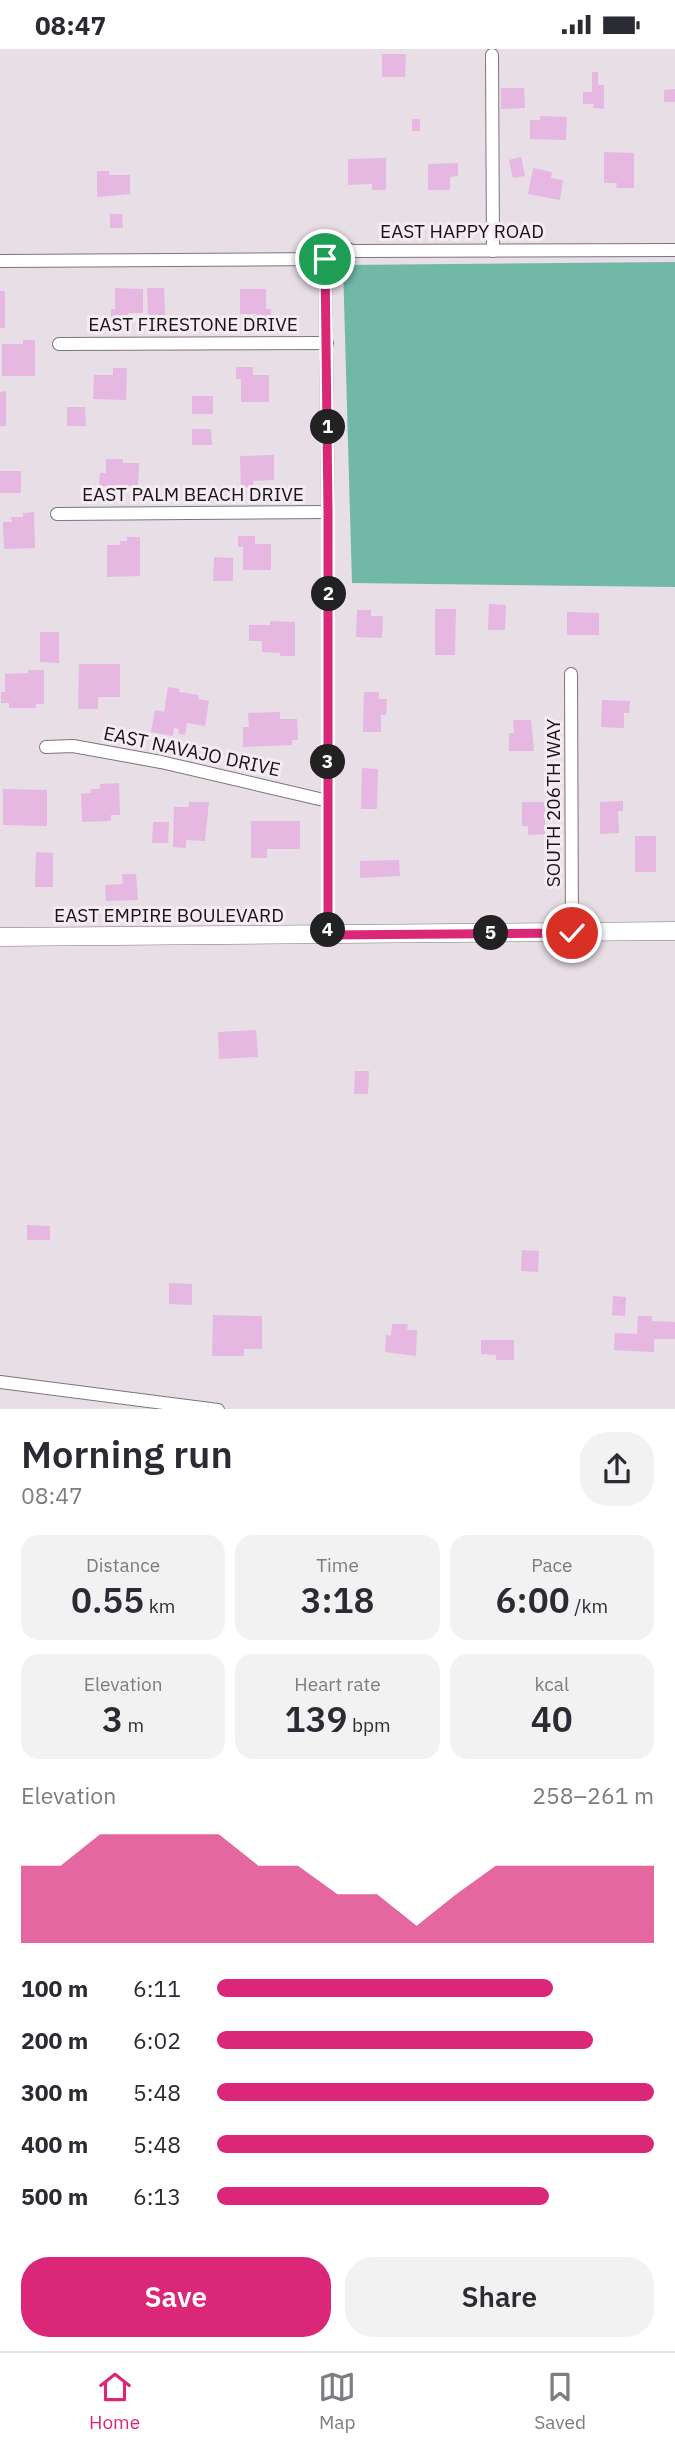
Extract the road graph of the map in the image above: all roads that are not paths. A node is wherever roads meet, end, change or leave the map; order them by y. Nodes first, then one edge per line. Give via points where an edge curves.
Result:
1 (492, 55) dead end
2 (675, 250) edge
3 (493, 251) junction
4 (325, 259) junction
5 (0, 261) edge
6 (327, 343) junction
7 (58, 344) dead end
8 (328, 512) junction
9 (57, 514) dead end
10 (571, 674) dead end
11 (46, 747) dead end
12 (328, 801) junction
13 (675, 931) edge
14 (572, 933) junction
15 (328, 935) junction
16 (0, 937) edge
17 (0, 1382) edge
18 (218, 1409) edge

1 - 3 street
2 - 3 street, EAST HAPPY ROAD
3 - 4 street, EAST HAPPY ROAD via 348,249
4 - 5 street, EAST HAPPY ROAD
4 - 6 street
6 - 7 street, EAST FIRESTONE DRIVE
6 - 8 street
8 - 9 street, EAST PALM BEACH DRIVE
8 - 12 street
10 - 14 street, SOUTH 206TH WAY
11 - 12 street, EAST NAVAJO DRIVE via 73,746 161,762
12 - 15 street
13 - 14 main road, EAST EMPIRE BOULEVARD
14 - 15 main road, EAST EMPIRE BOULEVARD
15 - 16 main road, EAST EMPIRE BOULEVARD
17 - 18 street

